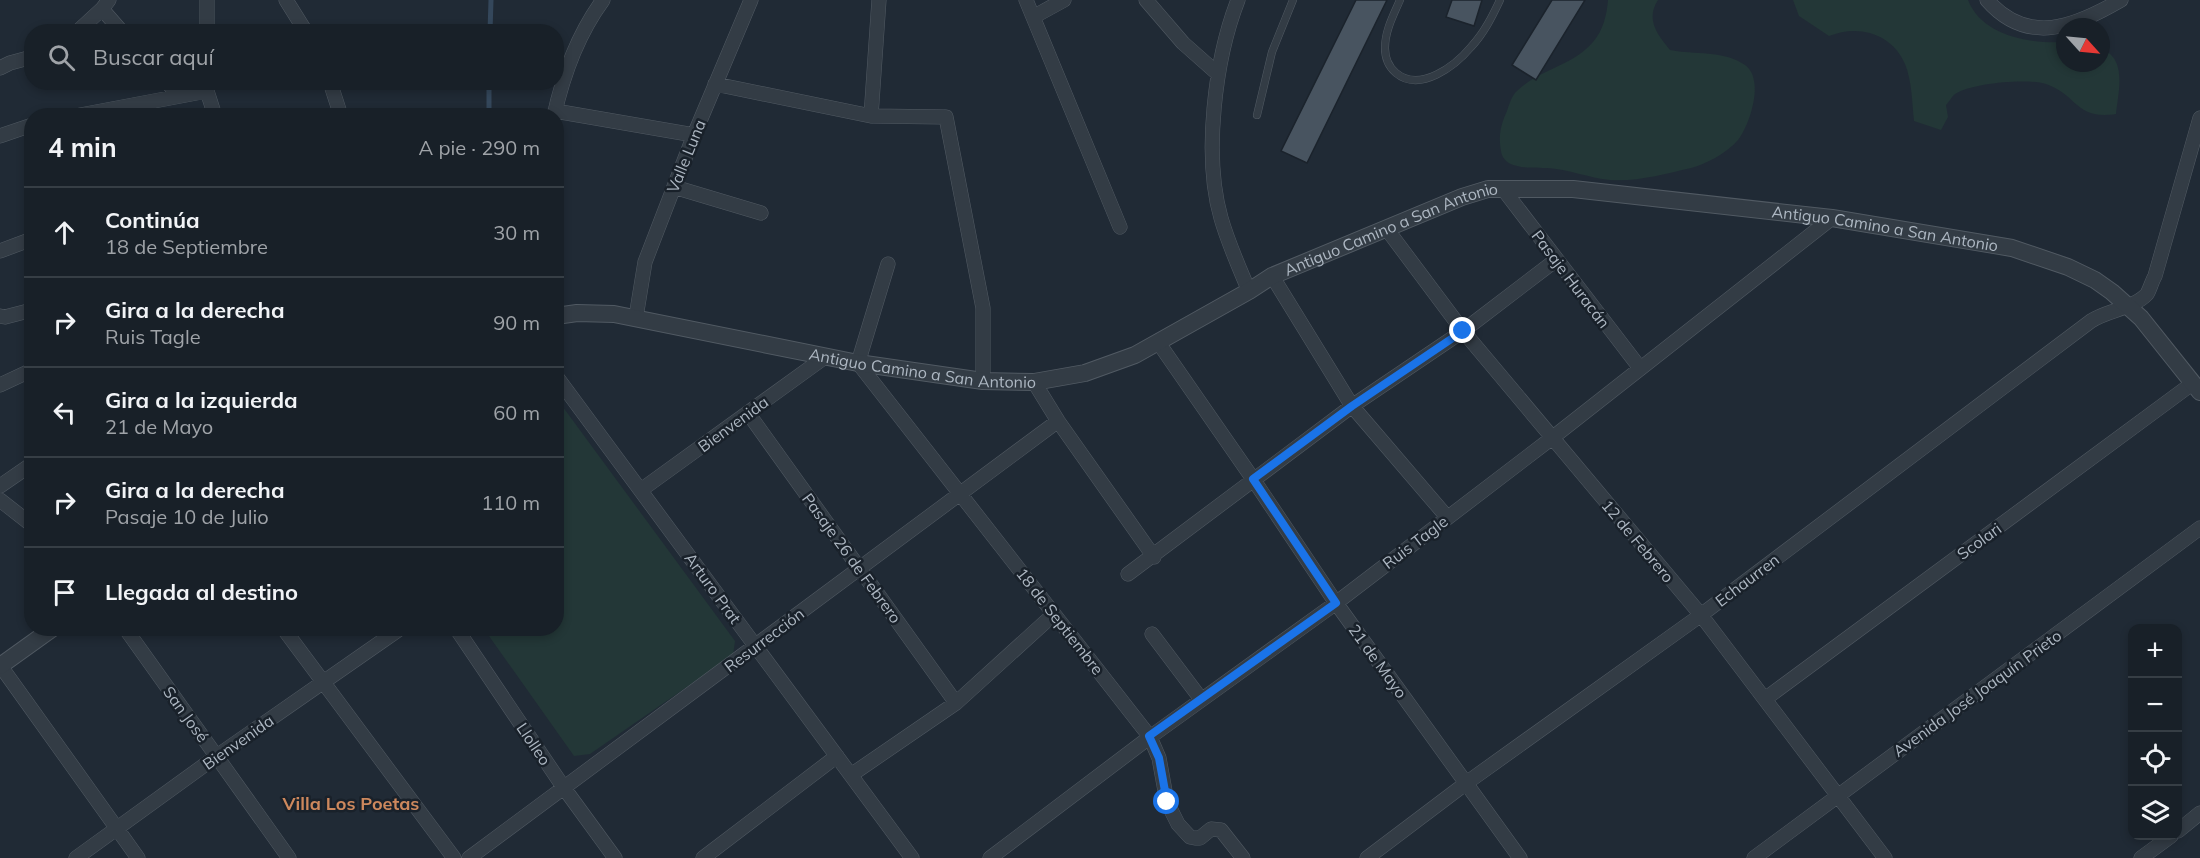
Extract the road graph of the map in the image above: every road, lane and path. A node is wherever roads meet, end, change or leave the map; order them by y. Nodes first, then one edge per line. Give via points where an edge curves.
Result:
1 (207, 0) edge
2 (286, 0) edge
3 (603, 0) edge
4 (751, 0) edge
5 (879, 0) edge
6 (1026, 0) edge
7 (1064, 0) edge
8 (1146, 0) edge
9 (1238, 0) edge
10 (1293, 0) edge
11 (1400, 0) edge
12 (1500, 0) edge
13 (1987, 0) edge
14 (2121, 0) edge
15 (106, 5) edge
16 (2106, 5) edge
17 (1033, 17) junction
18 (86, 24) edge
19 (117, 24) edge
20 (207, 24) edge
21 (301, 24) edge
22 (24, 59) edge
23 (0, 68) edge
24 (1218, 74) junction
25 (564, 80) edge
26 (715, 84) junction
27 (174, 90) edge
28 (198, 90) edge
29 (208, 90) edge
30 (333, 90) edge
31 (561, 90) edge
32 (179, 96) junction
33 (117, 108) edge
34 (213, 108) edge
35 (338, 108) edge
36 (556, 108) edge
37 (564, 115) edge
38 (1257, 115) dead end
39 (871, 116) junction
40 (2200, 118) edge
41 (24, 128) edge
42 (694, 135) junction
43 (0, 136) edge
44 (674, 187) junction
45 (1503, 189) junction
46 (761, 213) dead end
47 (1832, 218) junction
48 (1120, 227) dead end
49 (1386, 228) junction
50 (24, 242) edge
51 (0, 251) edge
52 (1556, 260) junction
53 (888, 264) dead end
54 (1272, 276) junction
55 (1249, 291) junction
56 (2129, 306) junction
57 (24, 312) edge
58 (564, 315) edge
59 (0, 316) edge
60 (636, 317) junction
61 (1463, 331) junction
62 (1158, 342) junction
63 (825, 357) junction
64 (858, 363) junction
65 (1640, 368) junction
66 (24, 374) edge
67 (983, 381) junction
68 (1034, 382) junction
69 (0, 385) edge
70 (564, 387) edge
71 (2197, 387) edge
72 (1352, 406) junction
73 (748, 413) junction
74 (1058, 421) junction
75 (1552, 438) junction
76 (24, 470) edge
77 (1253, 479) junction
78 (0, 486) edge
79 (640, 490) junction
80 (960, 494) junction
81 (0, 500) edge
82 (1447, 517) junction
83 (24, 519) edge
84 (2200, 528) edge
85 (1154, 557) junction
86 (860, 568) junction
87 (1128, 574) dead end
88 (1336, 603) junction
89 (1054, 614) junction
90 (1701, 615) junction
91 (1152, 634) dead end
92 (42, 636) edge
93 (131, 636) edge
94 (289, 636) edge
95 (389, 636) edge
96 (461, 636) edge
97 (756, 646) junction
98 (0, 666) edge
99 (323, 682) junction
100 (1201, 699) junction
101 (1765, 699) junction
102 (956, 703) junction
103 (1149, 736) junction
104 (217, 756) junction
105 (837, 756) junction
106 (851, 775) junction
107 (1466, 784) junction
108 (564, 788) junction
109 (1838, 796) junction
110 (2200, 813) edge
111 (117, 828) junction
112 (2182, 828) edge
113 (2166, 840) edge
114 (76, 858) edge
115 (138, 858) edge
116 (289, 858) edge
117 (454, 858) edge
118 (469, 858) edge
119 (615, 858) edge
120 (703, 858) edge
121 (912, 858) edge
122 (990, 858) edge
123 (1243, 858) edge
124 (1367, 858) edge
125 (1520, 858) edge
126 (1755, 858) edge
127 (1885, 858) edge
128 (2141, 858) edge

1 - 20 street
2 - 21 street
3 - 25 street via 591,16
4 - 26 street, Valle Luna
5 - 39 street
6 - 17 street
7 - 17 street
8 - 24 street via 1183,43
9 - 24 street
10 - 38 lane via 1272,52
11 - 12 lane via 1387,31 1386,55 1397,74 1420,81 1448,67 1470,48 1490,22
13 - 16 street via 2026,27 2045,30 2066,25
14 - 16 street
15 - 18 street
15 - 19 street
17 - 48 street
22 - 23 street
24 - 55 street via 1213,126 1215,186 1220,216
26 - 39 street
26 - 42 street, Valle Luna
27 - 32 street
28 - 32 street
29 - 34 street
30 - 35 street
31 - 36 street
32 - 33 street
37 - 42 street
39 - 67 street via 946,117 983,308
40 - 56 street via 2155,276 2147,294
41 - 43 street
42 - 44 street, Valle Luna
44 - 46 street
44 - 60 street, Valle Luna via 645,262
45 - 47 street, Antiguo Camino a San Antonio via 1573,189
45 - 49 street, Antiguo Camino a San Antonio via 1462,197
45 - 52 street, Pasaje Huracán
47 - 56 street, Antiguo Camino a San Antonio via 2022,251 2095,280
47 - 65 street, Ruis Tagle
49 - 54 street, Antiguo Camino a San Antonio
49 - 61 street, 12 de Febrero
50 - 51 street
52 - 61 street
52 - 65 street, Pasaje Huracán
53 - 64 street
54 - 55 street, Antiguo Camino a San Antonio
54 - 72 street
55 - 62 street, Antiguo Camino a San Antonio
56 - 71 street, Antiguo Camino a San Antonio
56 - 90 street, Echaurren via 2091,321
57 - 59 street
58 - 60 street, Antiguo Camino a San Antonio via 598,313
60 - 63 street, Antiguo Camino a San Antonio
61 - 72 street
61 - 75 street, 12 de Febrero
62 - 68 street, Antiguo Camino a San Antonio via 1085,373
62 - 77 street, 21 de Mayo
63 - 64 street, Antiguo Camino a San Antonio
63 - 73 street, Bienvenida
64 - 67 street, Antiguo Camino a San Antonio
64 - 80 street, 18 de Septiembre
65 - 75 street, Ruis Tagle
66 - 69 street
67 - 68 street, Antiguo Camino a San Antonio
68 - 74 street
70 - 79 street, Arturo Prat
71 - 101 street, Scolari
72 - 77 street
72 - 82 street
73 - 79 street, Bienvenida
73 - 86 street, Pasaje 26 de Febrero
74 - 80 street, Resurrección
74 - 85 street
75 - 82 street, Ruis Tagle
75 - 90 street, 12 de Febrero
76 - 78 street
77 - 85 street
77 - 88 street, 21 de Mayo
79 - 97 street, Arturo Prat
80 - 86 street, Resurrección
80 - 89 street, 18 de Septiembre
81 - 83 street
82 - 88 street, Ruis Tagle
84 - 109 street, Avenida José Joaquín Prieto
85 - 87 street
86 - 97 street, Resurrección
86 - 102 street, Pasaje 26 de Febrero
88 - 100 street, Ruis Tagle
88 - 107 street, 21 de Mayo
89 - 102 street
89 - 103 street, 18 de Septiembre
90 - 101 street, 12 de Febrero
90 - 107 street, Echaurren
91 - 100 street
92 - 98 street
93 - 104 street, San José
94 - 99 street
95 - 99 street, Bienvenida
96 - 108 street, Llolleo
97 - 105 street, Arturo Prat
97 - 108 street, Resurrección
98 - 111 street
99 - 104 street, Bienvenida
99 - 117 street
100 - 103 street, Ruis Tagle
101 - 109 street, 12 de Febrero
102 - 106 street
103 - 122 street, Ruis Tagle
103 - 123 street, 18 de Septiembre via 1159,758 1167,802 1178,824 1195,838 1211,829 1221,830
104 - 111 street, Bienvenida
104 - 116 street, San José
105 - 106 street, Arturo Prat
105 - 120 street
106 - 121 street, Arturo Prat
107 - 124 street, Echaurren
107 - 125 street, 21 de Mayo
108 - 118 street, Resurrección
108 - 119 street, Llolleo
109 - 126 street, Avenida José Joaquín Prieto
109 - 127 street, 12 de Febrero
110 - 112 street
111 - 114 street, Bienvenida
111 - 115 street
113 - 128 street

